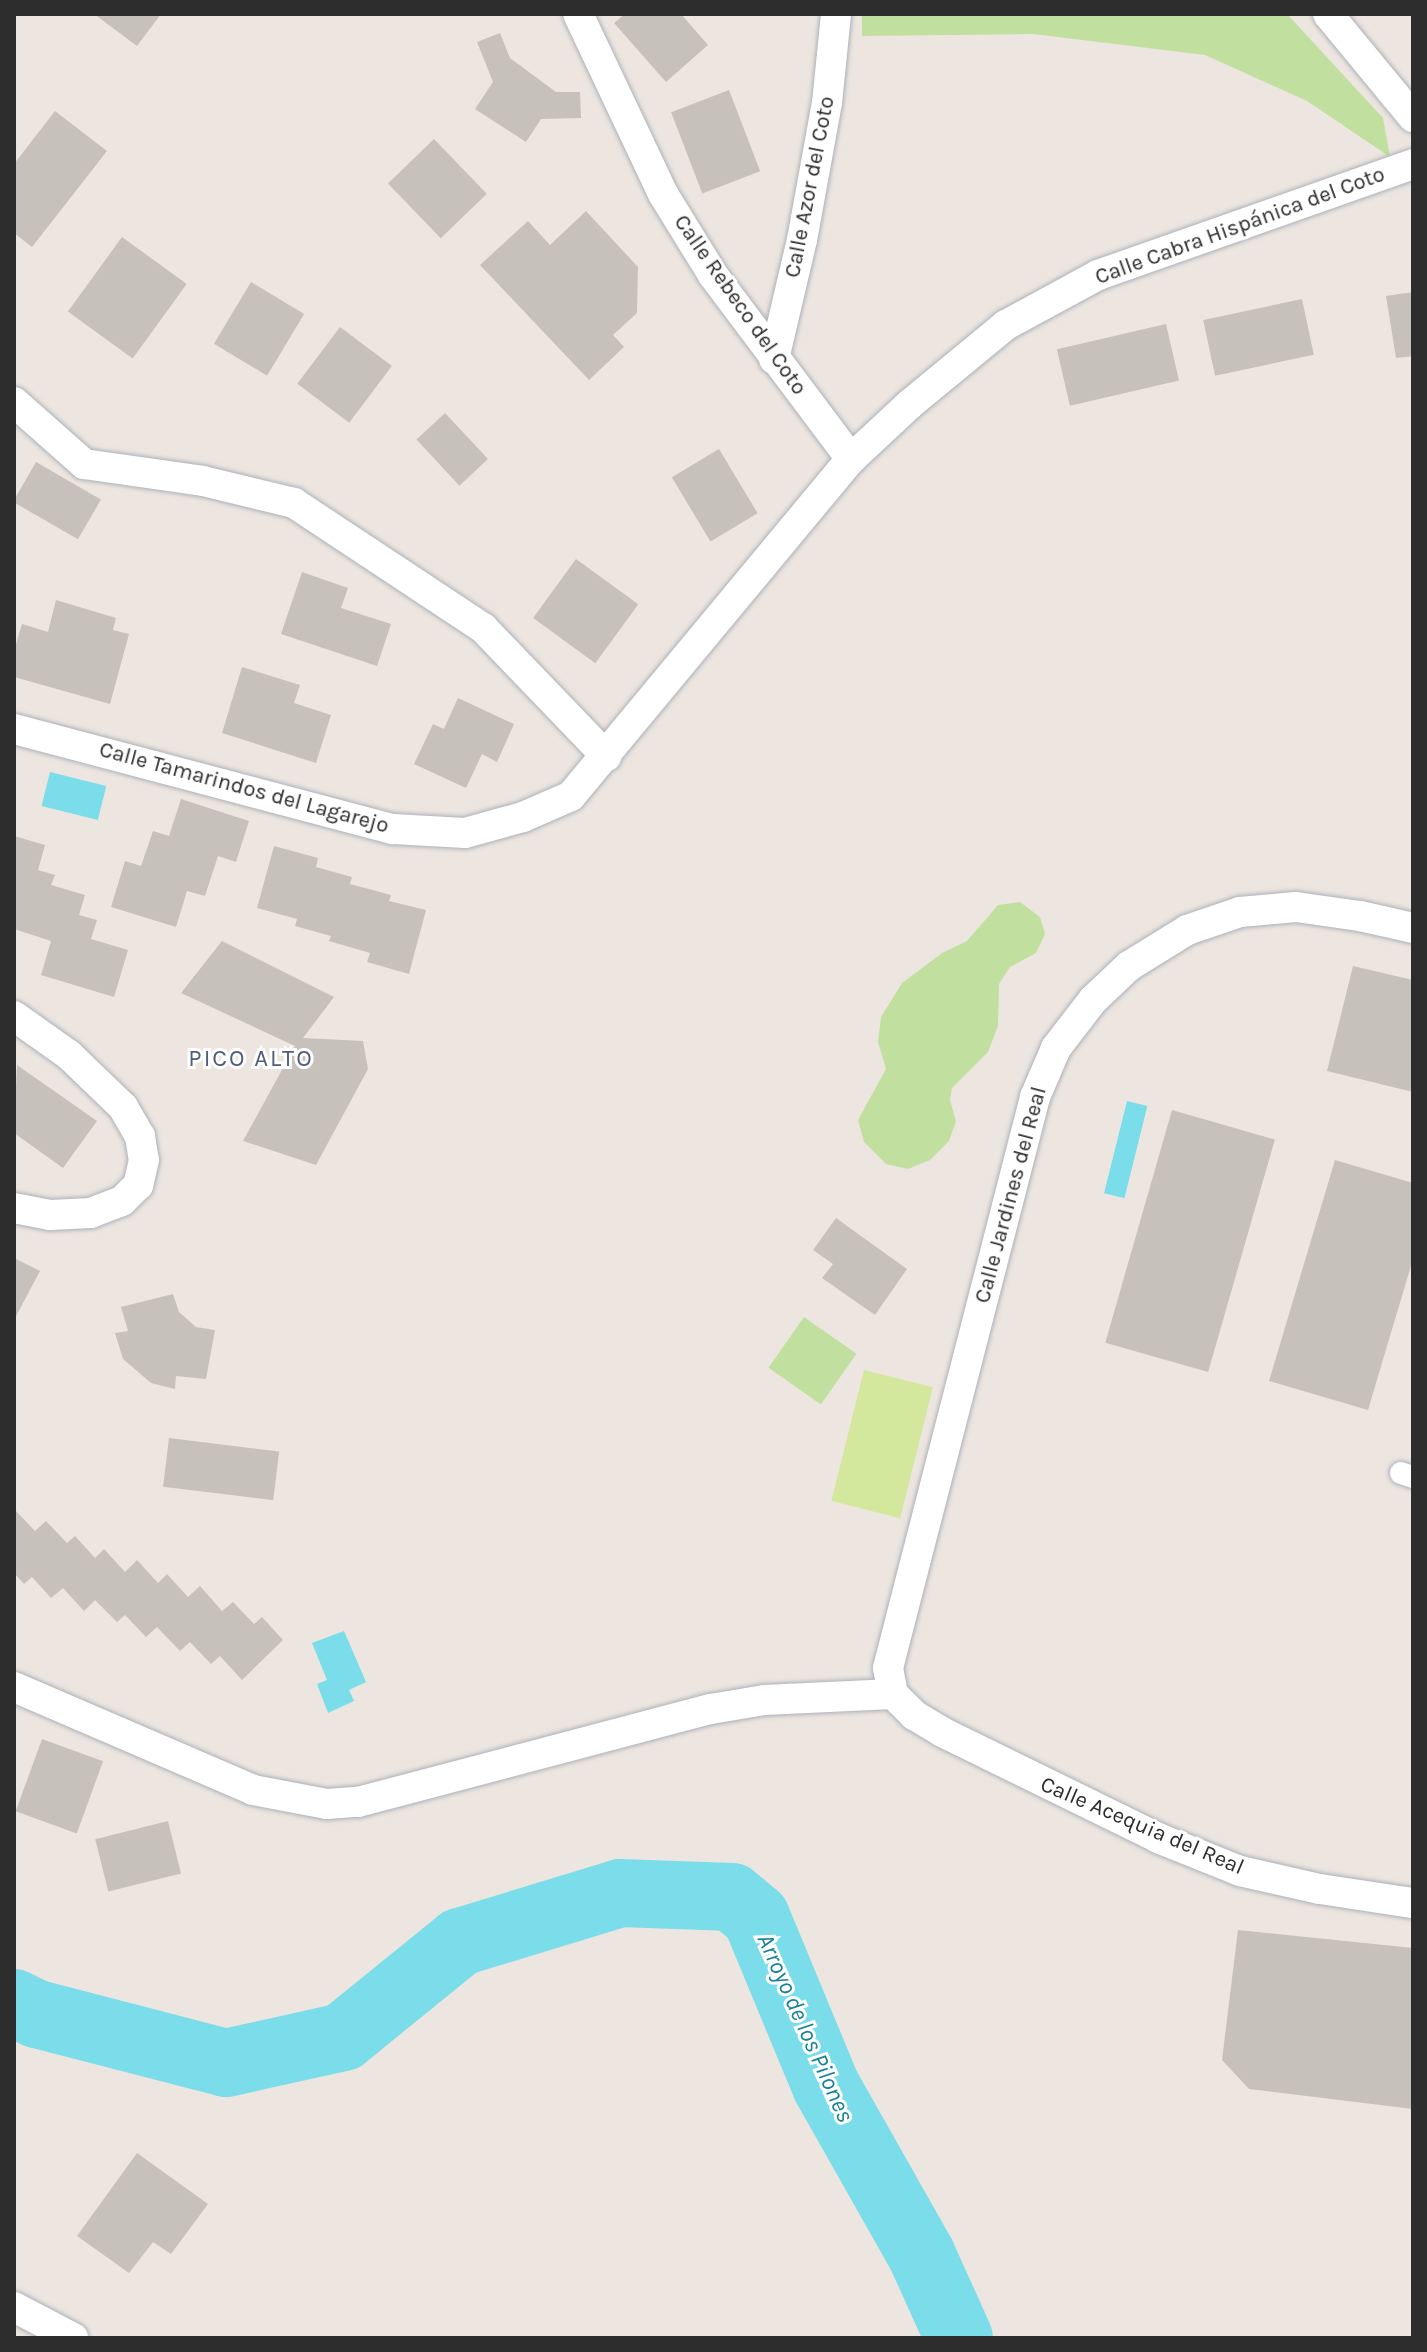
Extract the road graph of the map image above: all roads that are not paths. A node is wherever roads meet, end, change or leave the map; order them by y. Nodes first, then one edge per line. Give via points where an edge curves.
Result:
1 (578, 14) edge
2 (836, 14) edge
3 (1328, 14) edge
4 (1413, 117) edge
5 (1413, 164) edge
6 (774, 359) junction
7 (14, 402) edge
8 (851, 459) junction
9 (722, 617) joint
10 (14, 729) edge
11 (606, 756) junction
12 (1413, 928) edge
13 (14, 1016) edge
14 (14, 1208) edge
15 (14, 1687) edge
16 (893, 1694) junction
17 (1413, 1903) edge
18 (14, 2307) edge
19 (73, 2338) edge

1 - 6 street, Calle Rebeco del Coto via 663,194
2 - 6 street, Calle Azor del Coto via 824,118
3 - 4 street
5 - 8 street, Calle Cabra Hispánica del Coto via 1098,275 1006,325
6 - 8 street, Calle Rebeco del Coto
7 - 11 street via 84,464 203,481 294,503 483,628
8 - 9 street, Calle Cabra Hispánica del Coto
9 - 11 street, Calle Tamarindos del Lagarejo
10 - 11 street, Calle Tamarindos del Lagarejo via 393,829 465,833 523,817 571,796
12 - 16 street, Calle Jardines del Real via 1296,907 1240,912 1187,930 1129,966 1093,1000 1056,1048 1035,1097 888,1668
13 - 14 street via 69,1055 123,1107 140,1136 144,1160 138,1185 122,1201 91,1213 50,1215
15 - 16 street via 277,1797 327,1804 358,1802 711,1709 764,1700
16 - 17 street, Calle Acequia del Real via 942,1732 1158,1838 1240,1871
18 - 19 street

